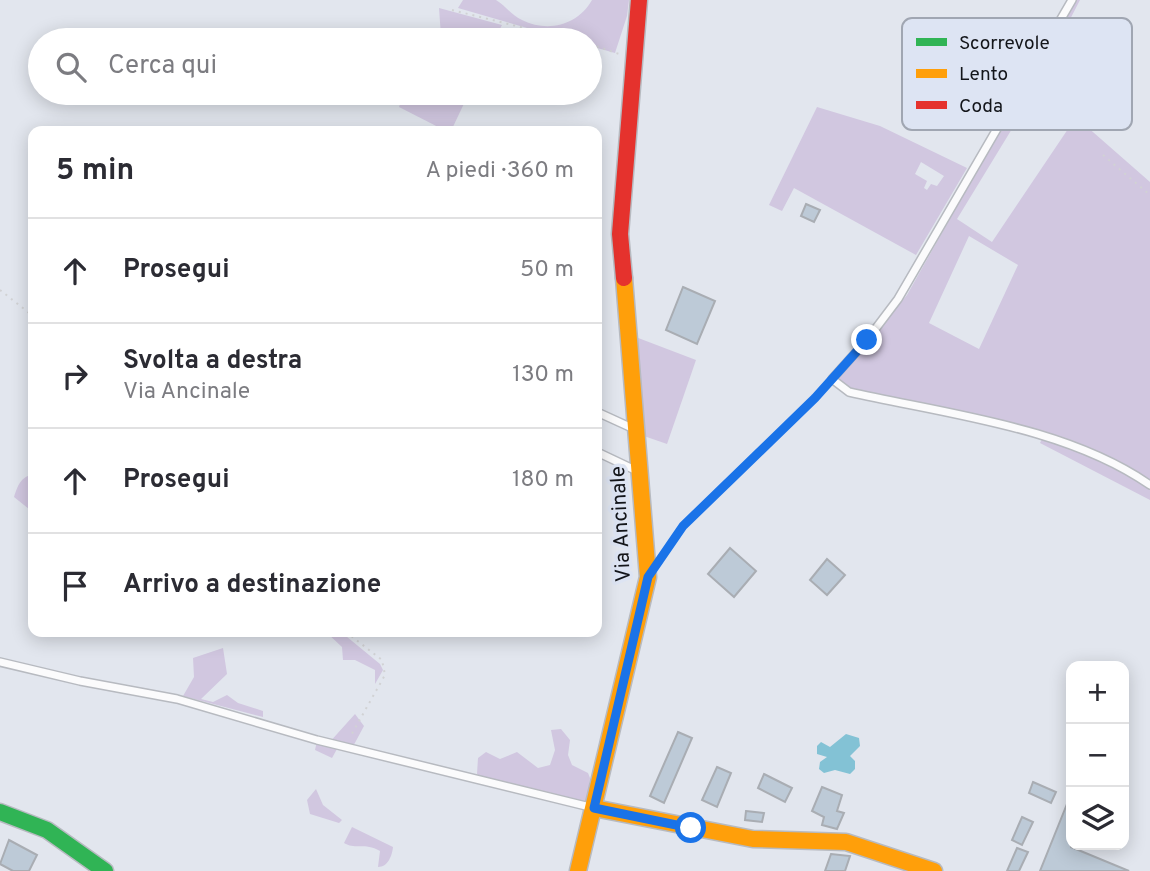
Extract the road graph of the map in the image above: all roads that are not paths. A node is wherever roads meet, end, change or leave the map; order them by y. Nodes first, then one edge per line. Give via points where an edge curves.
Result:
1 (639, 0) edge
2 (1072, 0) edge
3 (1062, 18) edge
4 (996, 130) edge
5 (602, 414) edge
6 (636, 430) junction
7 (602, 454) edge
8 (639, 472) junction
9 (1150, 485) edge
10 (0, 662) edge
11 (594, 808) junction
12 (0, 812) edge
13 (105, 871) edge
14 (578, 871) edge
15 (934, 871) edge

1 - 6 main road, Via Ancinale via 620,234
2 - 3 lane
4 - 9 lane via 898,299 832,379 849,392 1068,444 1104,457
5 - 6 lane
6 - 8 main road, Via Ancinale
7 - 8 lane
8 - 11 main road, Via Ancinale via 648,577
10 - 11 lane via 177,699
11 - 14 main road, Via Ancinale
11 - 15 main road via 753,839 846,842
12 - 13 main road via 47,830

